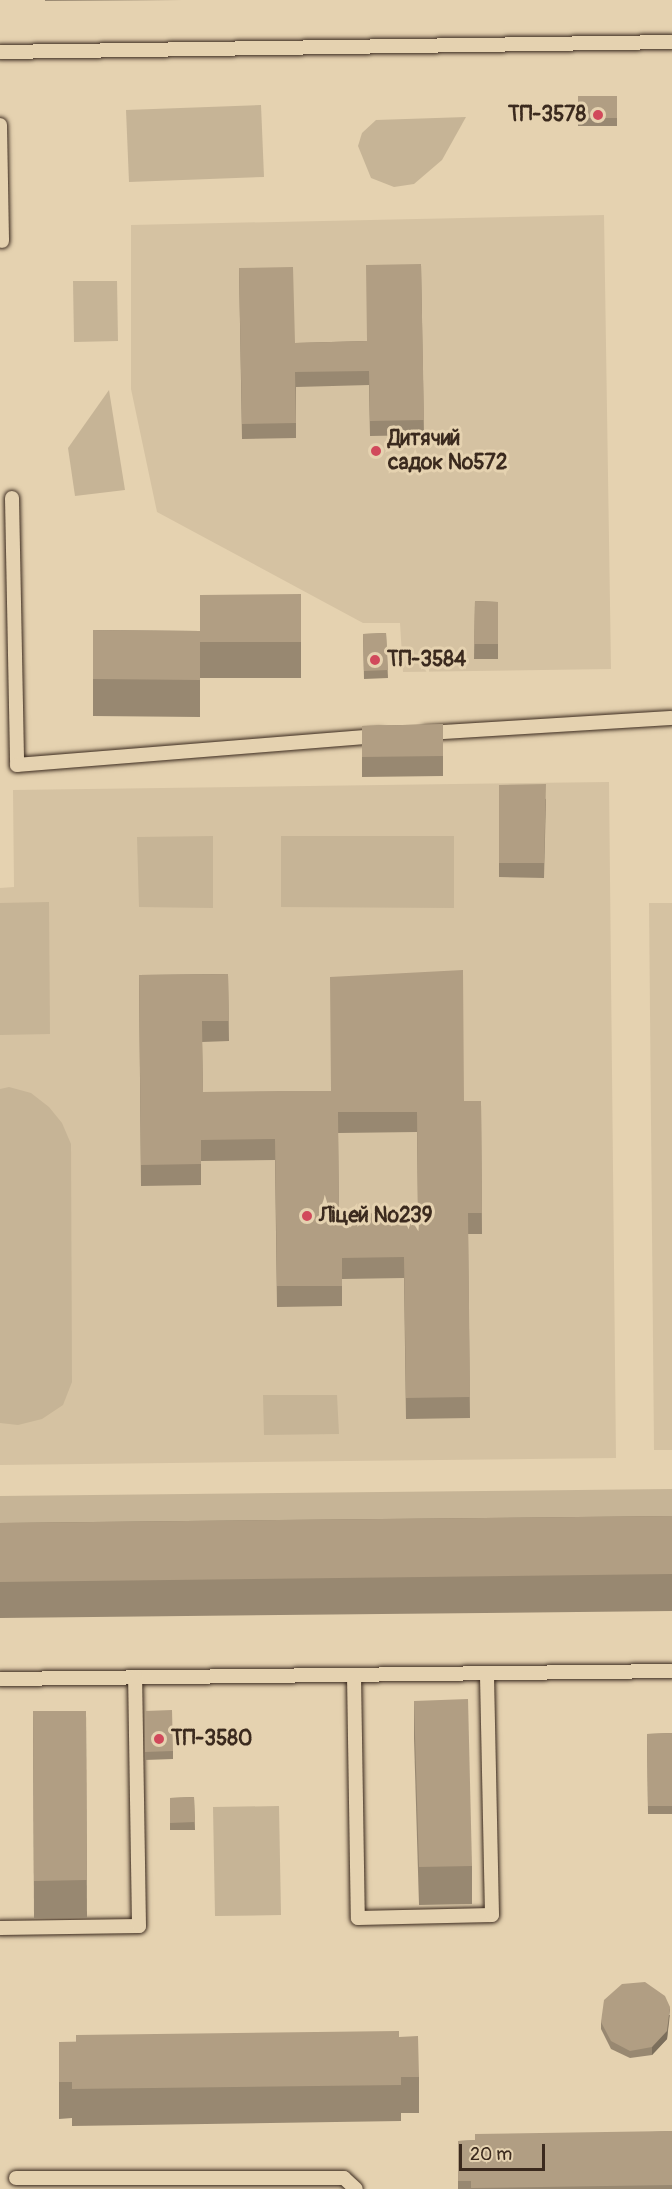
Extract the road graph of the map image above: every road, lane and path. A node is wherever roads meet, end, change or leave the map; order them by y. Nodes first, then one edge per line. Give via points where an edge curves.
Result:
1 (672, 42) edge
2 (0, 52) edge
3 (0, 125) edge
4 (2, 242) dead end
5 (12, 498) dead end
6 (672, 718) edge
7 (672, 1671) edge
8 (487, 1673) junction
9 (354, 1675) junction
10 (135, 1677) junction
11 (0, 1679) edge
12 (0, 1928) edge
13 (16, 2178) dead end
14 (356, 2189) edge

1 - 2 lane
3 - 4 lane
5 - 6 lane via 17,765
7 - 8 lane
8 - 9 lane
8 - 9 lane via 492,1915 358,1918
9 - 10 lane
10 - 11 lane
10 - 12 lane via 139,1926
13 - 14 lane via 344,2178

